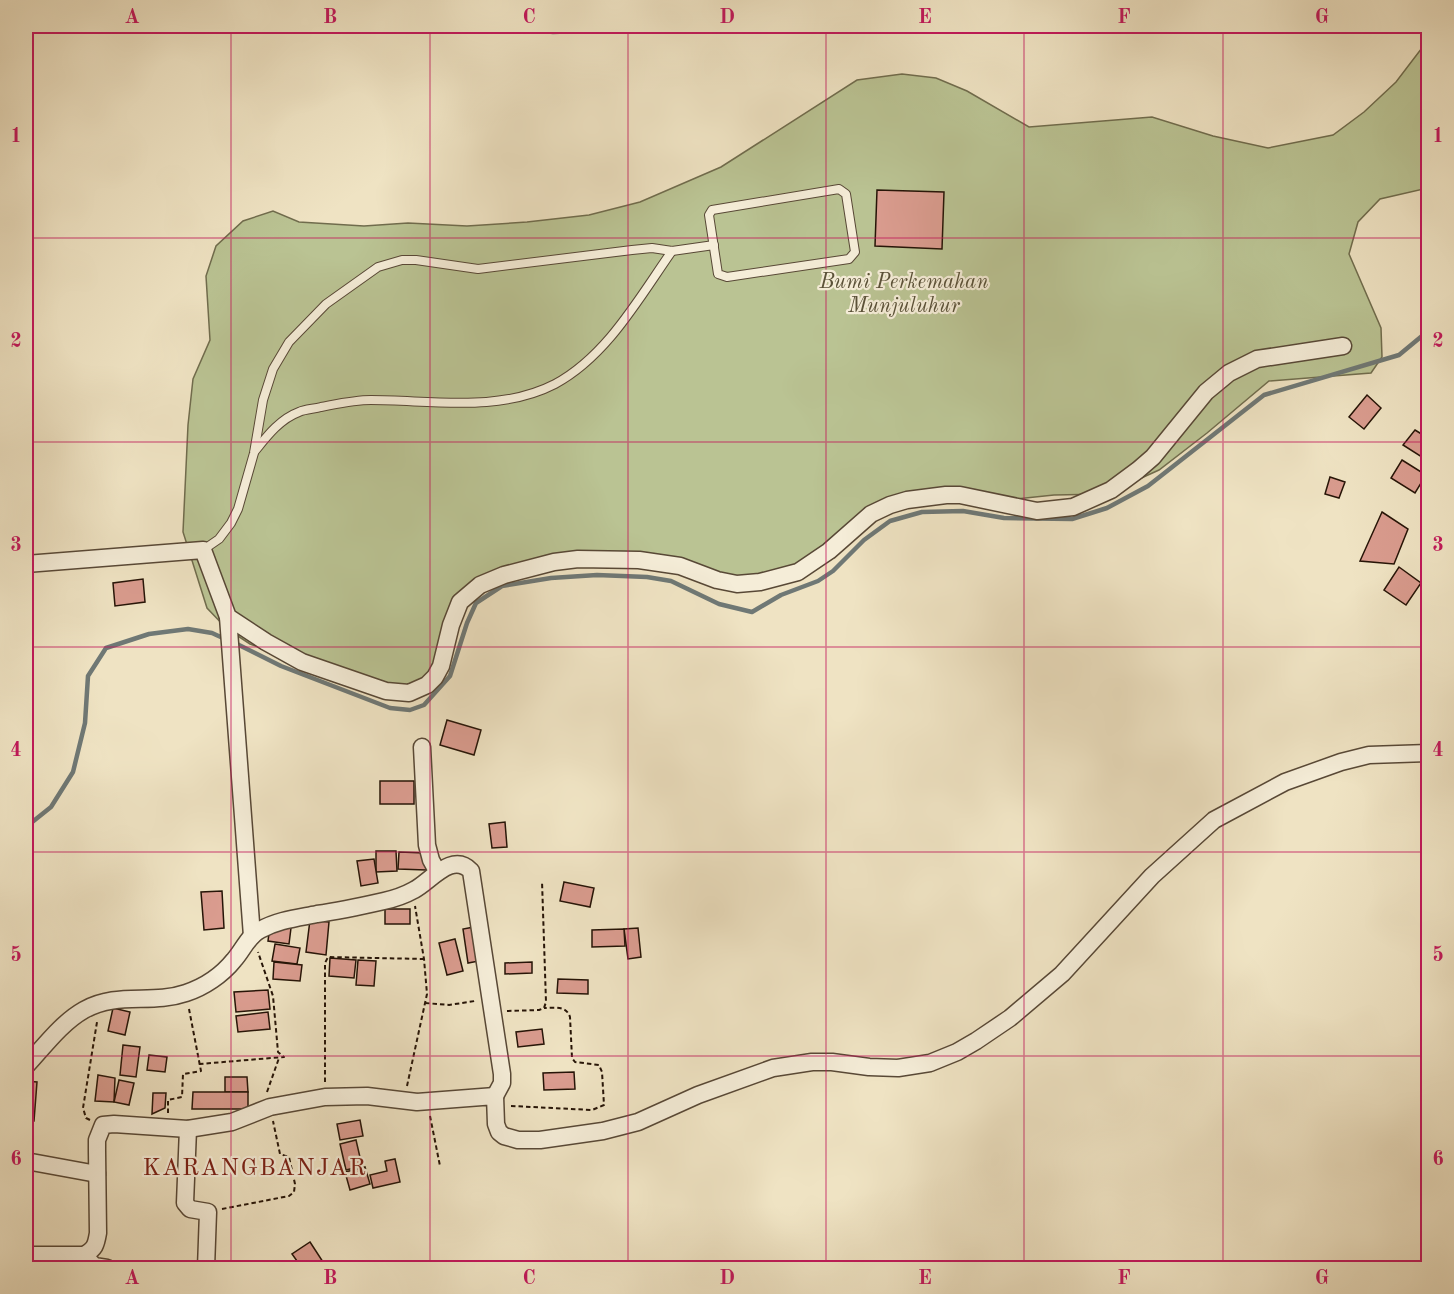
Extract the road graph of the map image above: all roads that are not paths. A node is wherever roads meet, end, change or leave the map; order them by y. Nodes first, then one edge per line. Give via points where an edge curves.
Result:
1 (714, 244) junction
2 (672, 251) junction
3 (1343, 346) dead end
4 (254, 453) junction
5 (203, 550) junction
6 (26, 564) edge
7 (230, 629) junction
8 (422, 747) dead end
9 (1428, 753) edge
10 (438, 871) junction
11 (252, 936) junction
12 (26, 1066) edge
13 (495, 1096) junction
14 (188, 1129) junction
15 (26, 1161) edge
16 (97, 1174) junction
17 (26, 1255) edge
18 (84, 1255) junction
19 (107, 1269) edge
20 (206, 1269) edge

1 - 1 lane via 718,274 727,278 849,259 855,252 846,194 839,189 716,208 710,215
1 - 2 lane
2 - 4 lane via 614,332 583,364 554,384 497,401 368,400 298,412 280,423
2 - 4 lane via 652,248 478,269 416,260 378,267 326,304 289,342 273,369 263,400
3 - 7 street via 1257,359 1229,373 1206,392 1138,471 1111,490 1073,507 1037,511 953,495 907,500 872,514 798,572 760,582 737,584 681,566 639,560 578,559 504,575 480,585 460,602 438,672 427,685 409,693 378,688 302,662 266,642
4 - 5 lane via 231,523 219,539
5 - 6 street
5 - 7 street
7 - 11 street
8 - 10 street via 427,845
9 - 13 street via 1369,755 1341,762 1285,782 1215,820 1152,876 1053,981 1010,1018 957,1052 930,1063 898,1068 812,1062 773,1068 638,1122 540,1140 518,1140 499,1132
10 - 11 street via 412,891 387,900 276,922
10 - 13 street via 454,865 471,871 502,1074
11 - 12 street via 221,974 186,993 157,999 116,999 82,1011
13 - 14 street via 404,1102 367,1096 325,1097 265,1108 232,1122
14 - 16 street via 104,1125 97,1140
14 - 20 street via 184,1203 190,1209 208,1212
15 - 16 street
16 - 18 street via 96,1244 93,1251
17 - 18 street
18 - 19 street via 94,1266

